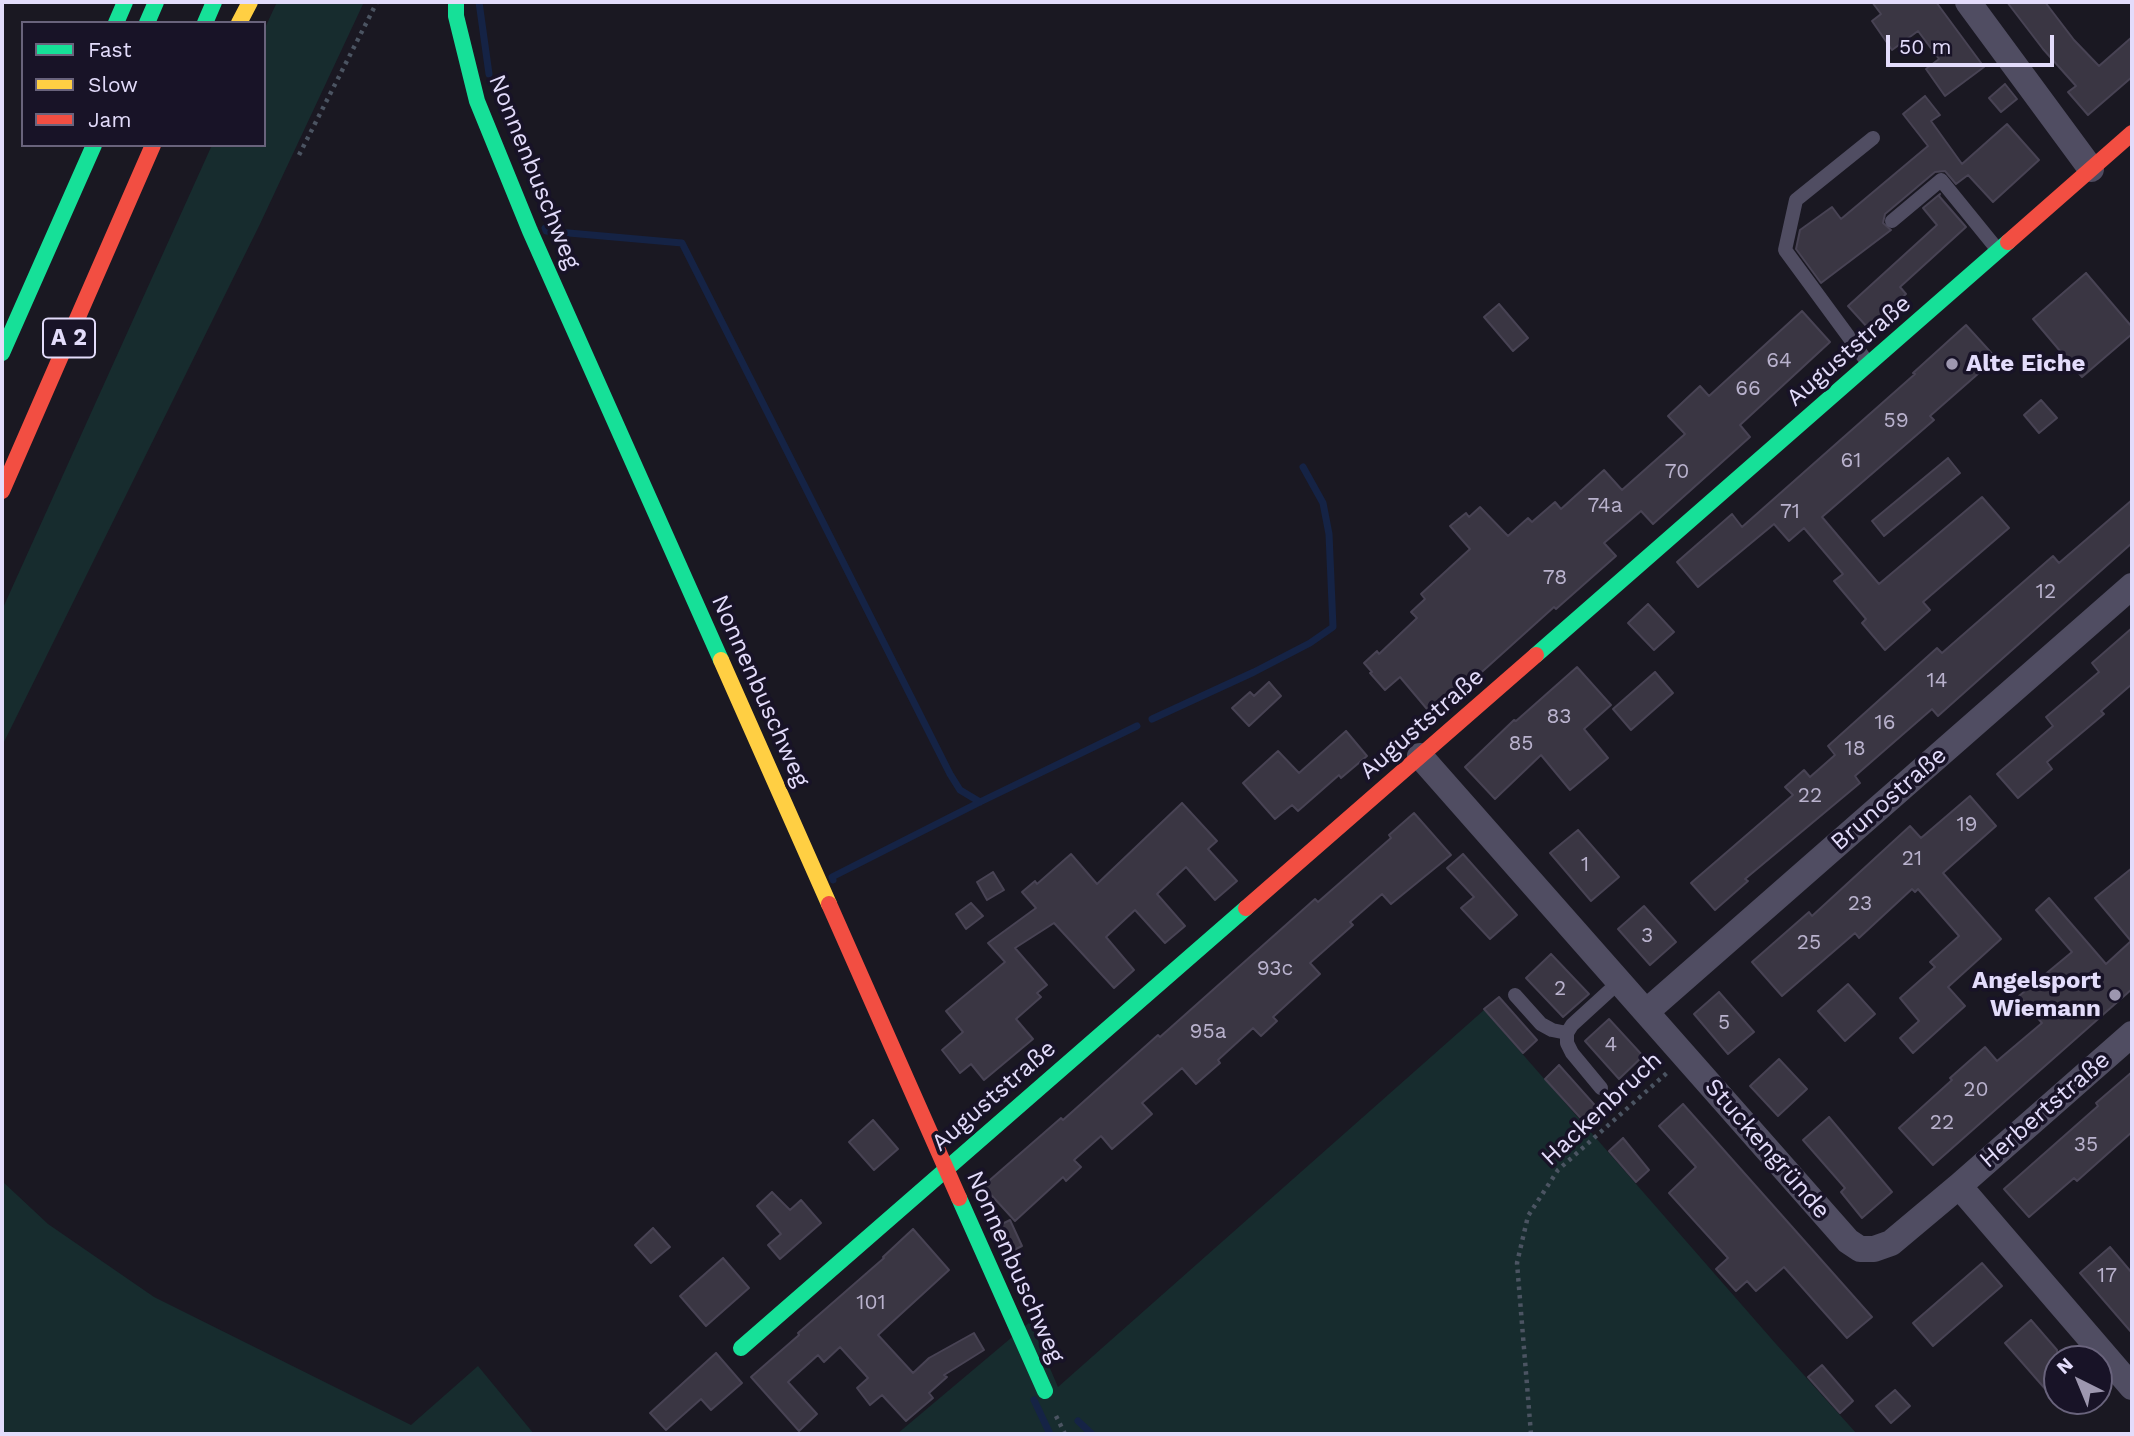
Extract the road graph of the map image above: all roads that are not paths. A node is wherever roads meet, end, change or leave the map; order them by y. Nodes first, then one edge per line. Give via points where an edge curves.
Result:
1 (125, 2) edge
2 (156, 2) edge
3 (214, 2) edge
4 (250, 2) edge
5 (456, 2) edge
6 (1968, 2) edge
7 (117, 21) edge
8 (148, 21) edge
9 (206, 21) edge
10 (240, 21) edge
11 (2132, 133) edge
12 (1873, 138) dead end
13 (93, 147) edge
14 (158, 150) edge
15 (2091, 169) junction
16 (1892, 220) dead end
17 (1998, 251) junction
18 (2, 353) edge
19 (1868, 365) junction
20 (2, 491) edge
21 (2132, 586) edge
22 (1420, 756) junction
23 (1619, 982) junction
24 (1515, 995) dead end
25 (1646, 1012) junction
26 (1567, 1033) junction
27 (2132, 1034) edge
28 (1601, 1088) dead end
29 (947, 1167) junction
30 (1959, 1186) junction
31 (741, 1348) dead end
32 (2132, 1387) edge
33 (1045, 1391) dead end

1 - 7 main road
2 - 8 main road
3 - 9 main road
4 - 10 main road
5 - 29 main road, Nonnenbuschweg via 477,101 530,231
6 - 15 street
11 - 15 main road, Auguststraße
12 - 19 lane via 1796,200 1785,250
13 - 18 main road, A 2
14 - 20 main road, A 2 via 135,185
15 - 17 main road, Auguststraße
16 - 17 lane via 1941,180
17 - 19 main road, Auguststraße
19 - 22 main road, Auguststraße
21 - 25 street, Brunostraße
22 - 23 street, Stuckengründe
22 - 29 main road, Auguststraße
23 - 25 street, Stuckengründe
23 - 26 lane
24 - 26 lane via 1541,1024
25 - 30 street, Stuckengründe via 1848,1241 1860,1249 1891,1243
26 - 28 lane via 1572,1054
27 - 30 street, Herbertstraße
29 - 31 main road, Auguststraße
29 - 33 main road, Nonnenbuschweg
30 - 32 street

